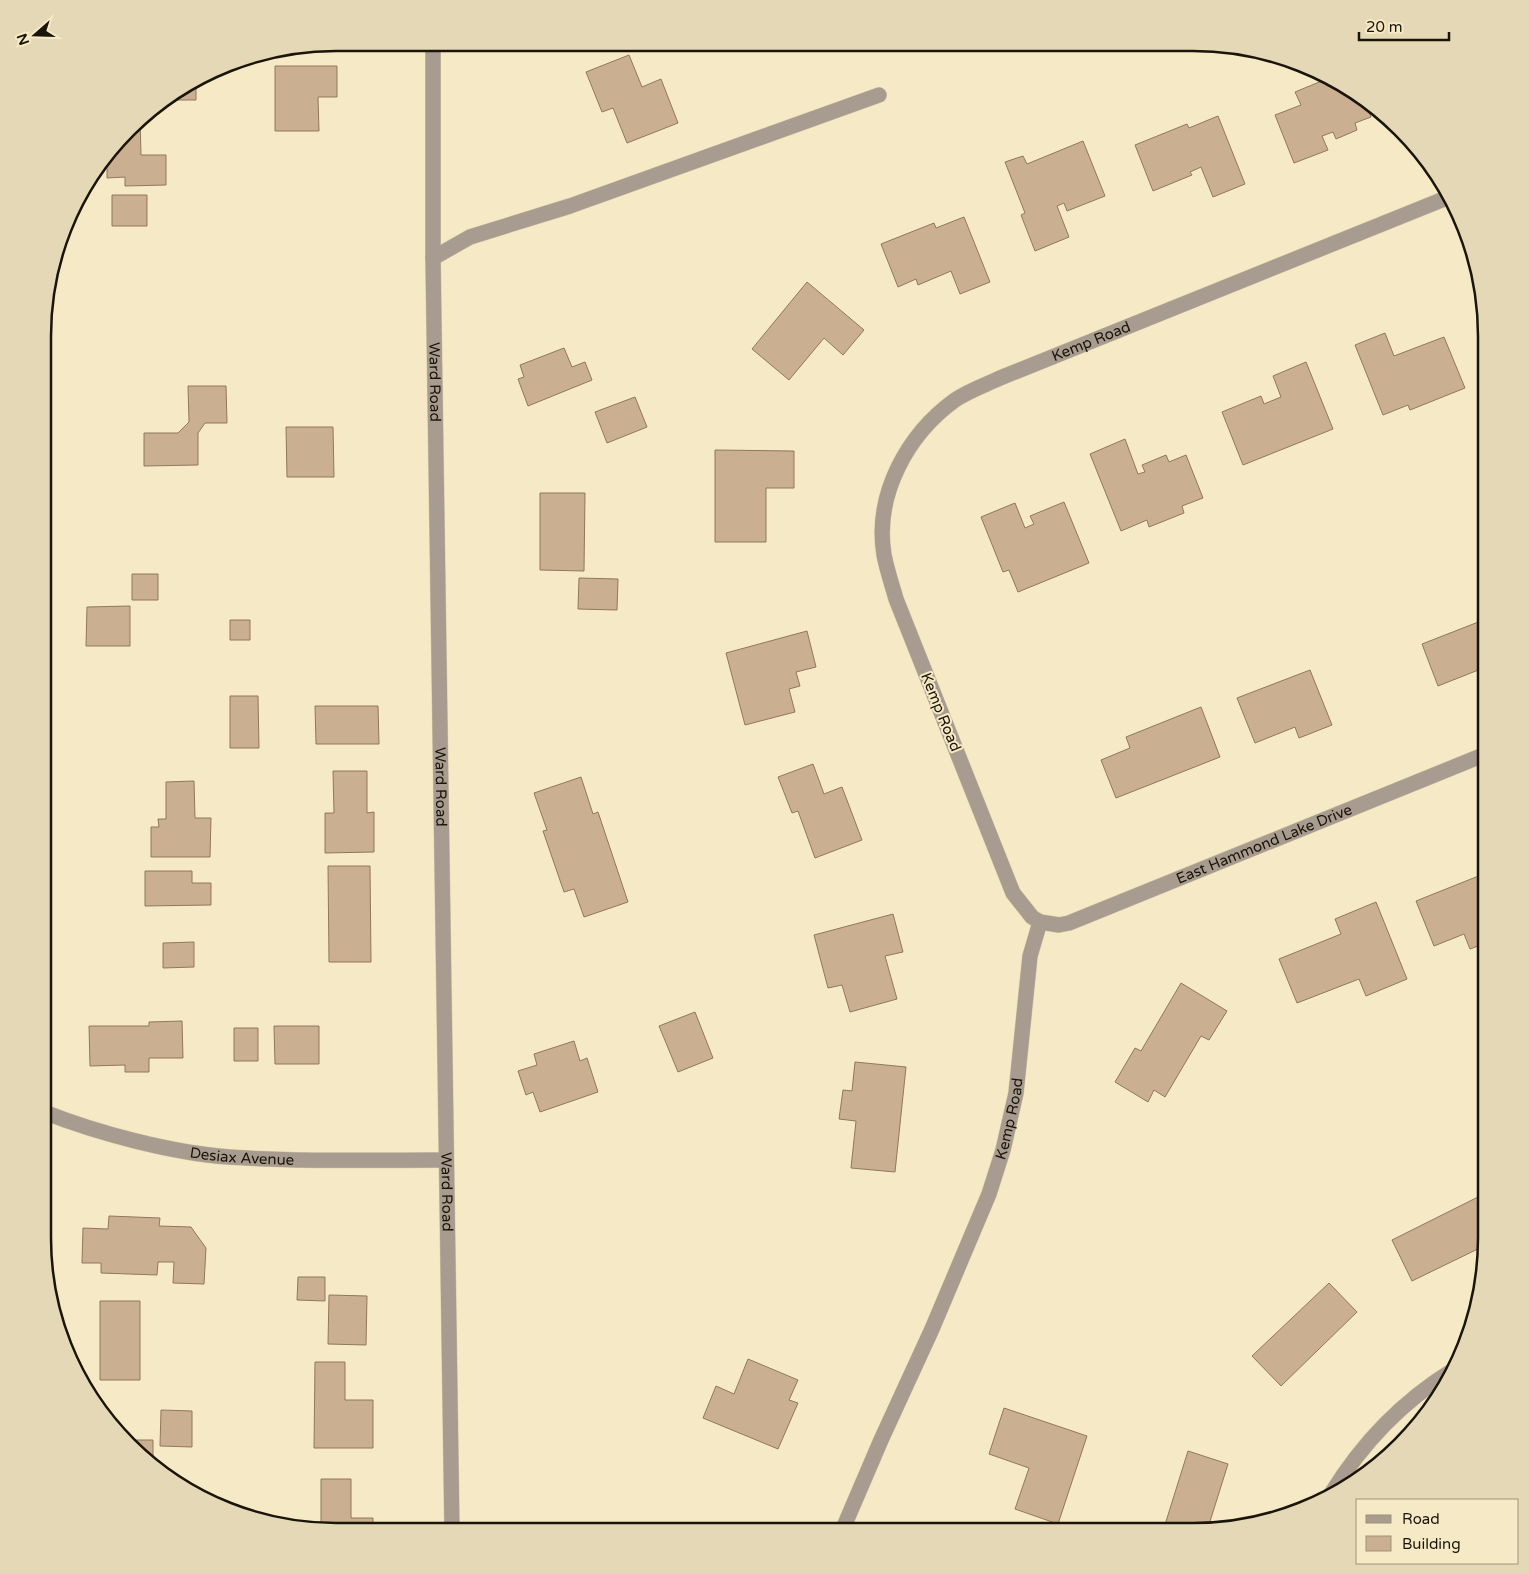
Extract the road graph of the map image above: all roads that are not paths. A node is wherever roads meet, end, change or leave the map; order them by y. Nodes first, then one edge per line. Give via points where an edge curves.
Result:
1 (432, 51) edge
2 (879, 95) dead end
3 (1443, 199) edge
4 (432, 258) junction
5 (1478, 757) edge
6 (1040, 922) junction
7 (51, 1115) edge
8 (446, 1160) junction
9 (1441, 1378) edge
10 (1338, 1483) edge
11 (452, 1523) edge
12 (845, 1523) edge

1 - 4 street, Ward Road
2 - 4 street via 579,203 470,237
3 - 6 street, Kemp Road via 1000,378 957,399 931,419 908,448 892,483 883,521 884,554 896,599 1007,880 1023,908
4 - 8 street, Ward Road
5 - 6 street, East Hammond Lake Drive via 1069,923
6 - 12 street, Kemp Road via 1030,956 1016,1093 989,1194
7 - 8 street, Desiax Avenue via 158,1145 228,1157
8 - 11 street, Ward Road
9 - 10 street via 1418,1394 1380,1429

